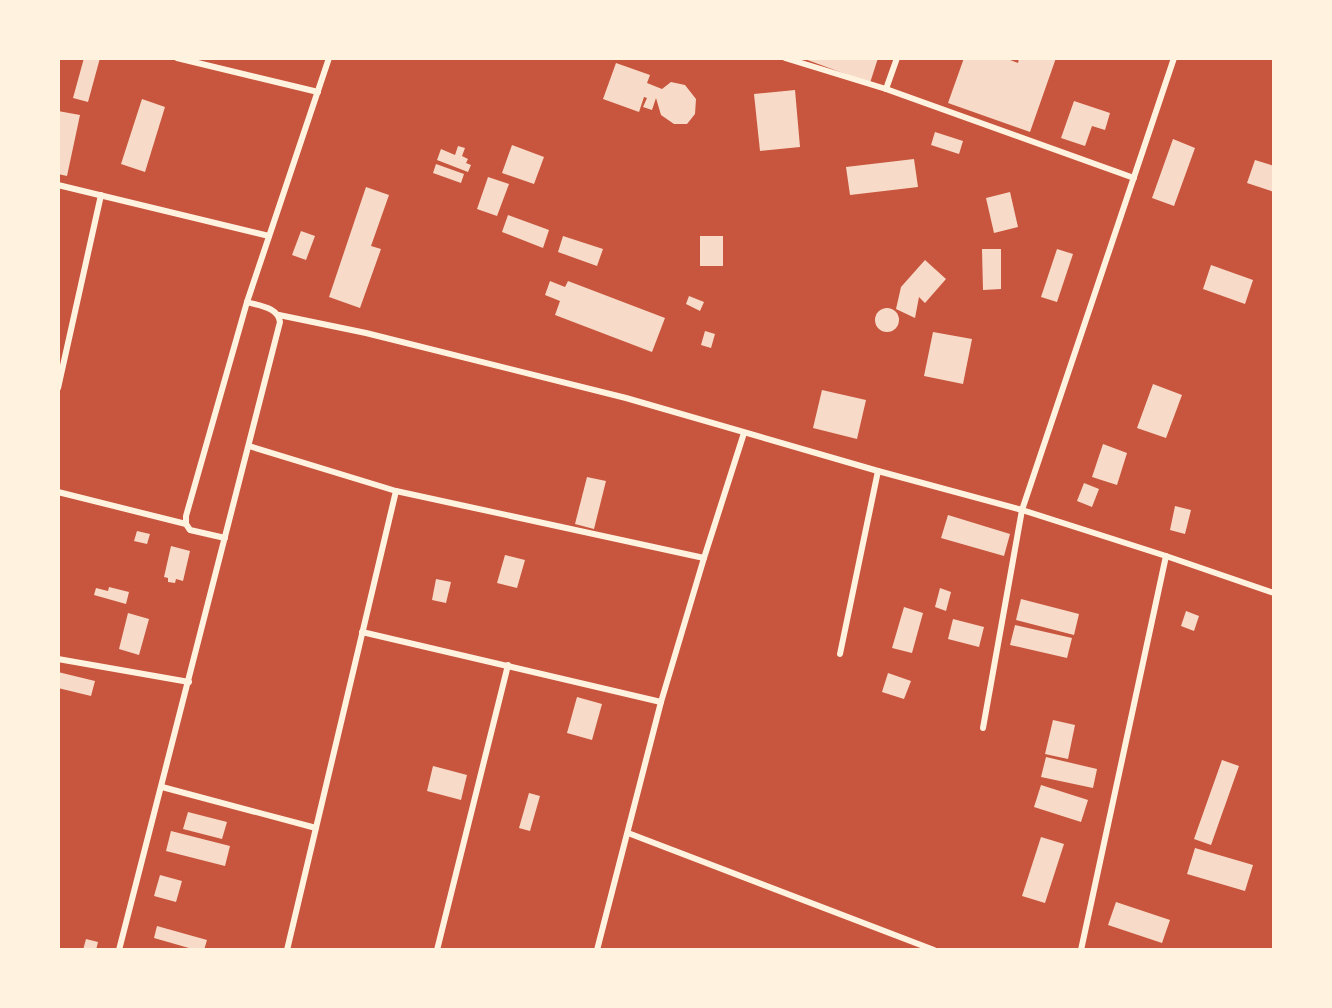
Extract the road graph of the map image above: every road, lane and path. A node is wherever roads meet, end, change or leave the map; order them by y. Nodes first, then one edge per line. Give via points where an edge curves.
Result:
1 (177, 58) edge
2 (329, 58) edge
3 (785, 58) edge
4 (897, 58) edge
5 (1174, 58) edge
6 (886, 89) junction
7 (318, 92) junction
8 (1134, 178) junction
9 (58, 185) edge
10 (101, 195) junction
11 (269, 236) junction
12 (247, 302) junction
13 (279, 315) junction
14 (58, 388) edge
15 (744, 433) junction
16 (249, 446) junction
17 (879, 471) junction
18 (396, 491) junction
19 (58, 492) edge
20 (1023, 510) junction
21 (186, 524) junction
22 (225, 538) junction
23 (1166, 556) junction
24 (704, 558) junction
25 (1274, 593) edge
26 (362, 632) junction
27 (840, 654) dead end
28 (58, 659) edge
29 (508, 665) junction
30 (189, 682) junction
31 (661, 702) junction
32 (983, 728) dead end
33 (162, 787) junction
34 (316, 828) junction
35 (628, 833) junction
36 (919, 947) edge
37 (119, 950) edge
38 (286, 950) edge
39 (437, 950) edge
40 (597, 950) edge
41 (934, 950) edge
42 (1081, 950) edge

1 - 7 street
2 - 7 street
3 - 6 street
4 - 6 street
5 - 8 street
6 - 8 street
7 - 11 street
8 - 20 street
9 - 10 street
10 - 11 street
10 - 14 street
11 - 12 street
12 - 13 street
12 - 21 street
13 - 15 street via 626,398
13 - 16 street
15 - 17 street
15 - 24 street
16 - 18 street
16 - 22 street
17 - 20 street
17 - 27 street
18 - 24 street
18 - 26 street
19 - 21 street
20 - 23 street
20 - 32 street
21 - 22 street via 190,530
22 - 30 street
23 - 25 street
23 - 42 street
24 - 31 street
26 - 29 street
26 - 34 street
28 - 30 street
29 - 31 street
29 - 39 street
30 - 33 street
31 - 35 street
33 - 34 street
33 - 37 street
34 - 38 street
35 - 36 street
35 - 40 street
36 - 41 street

